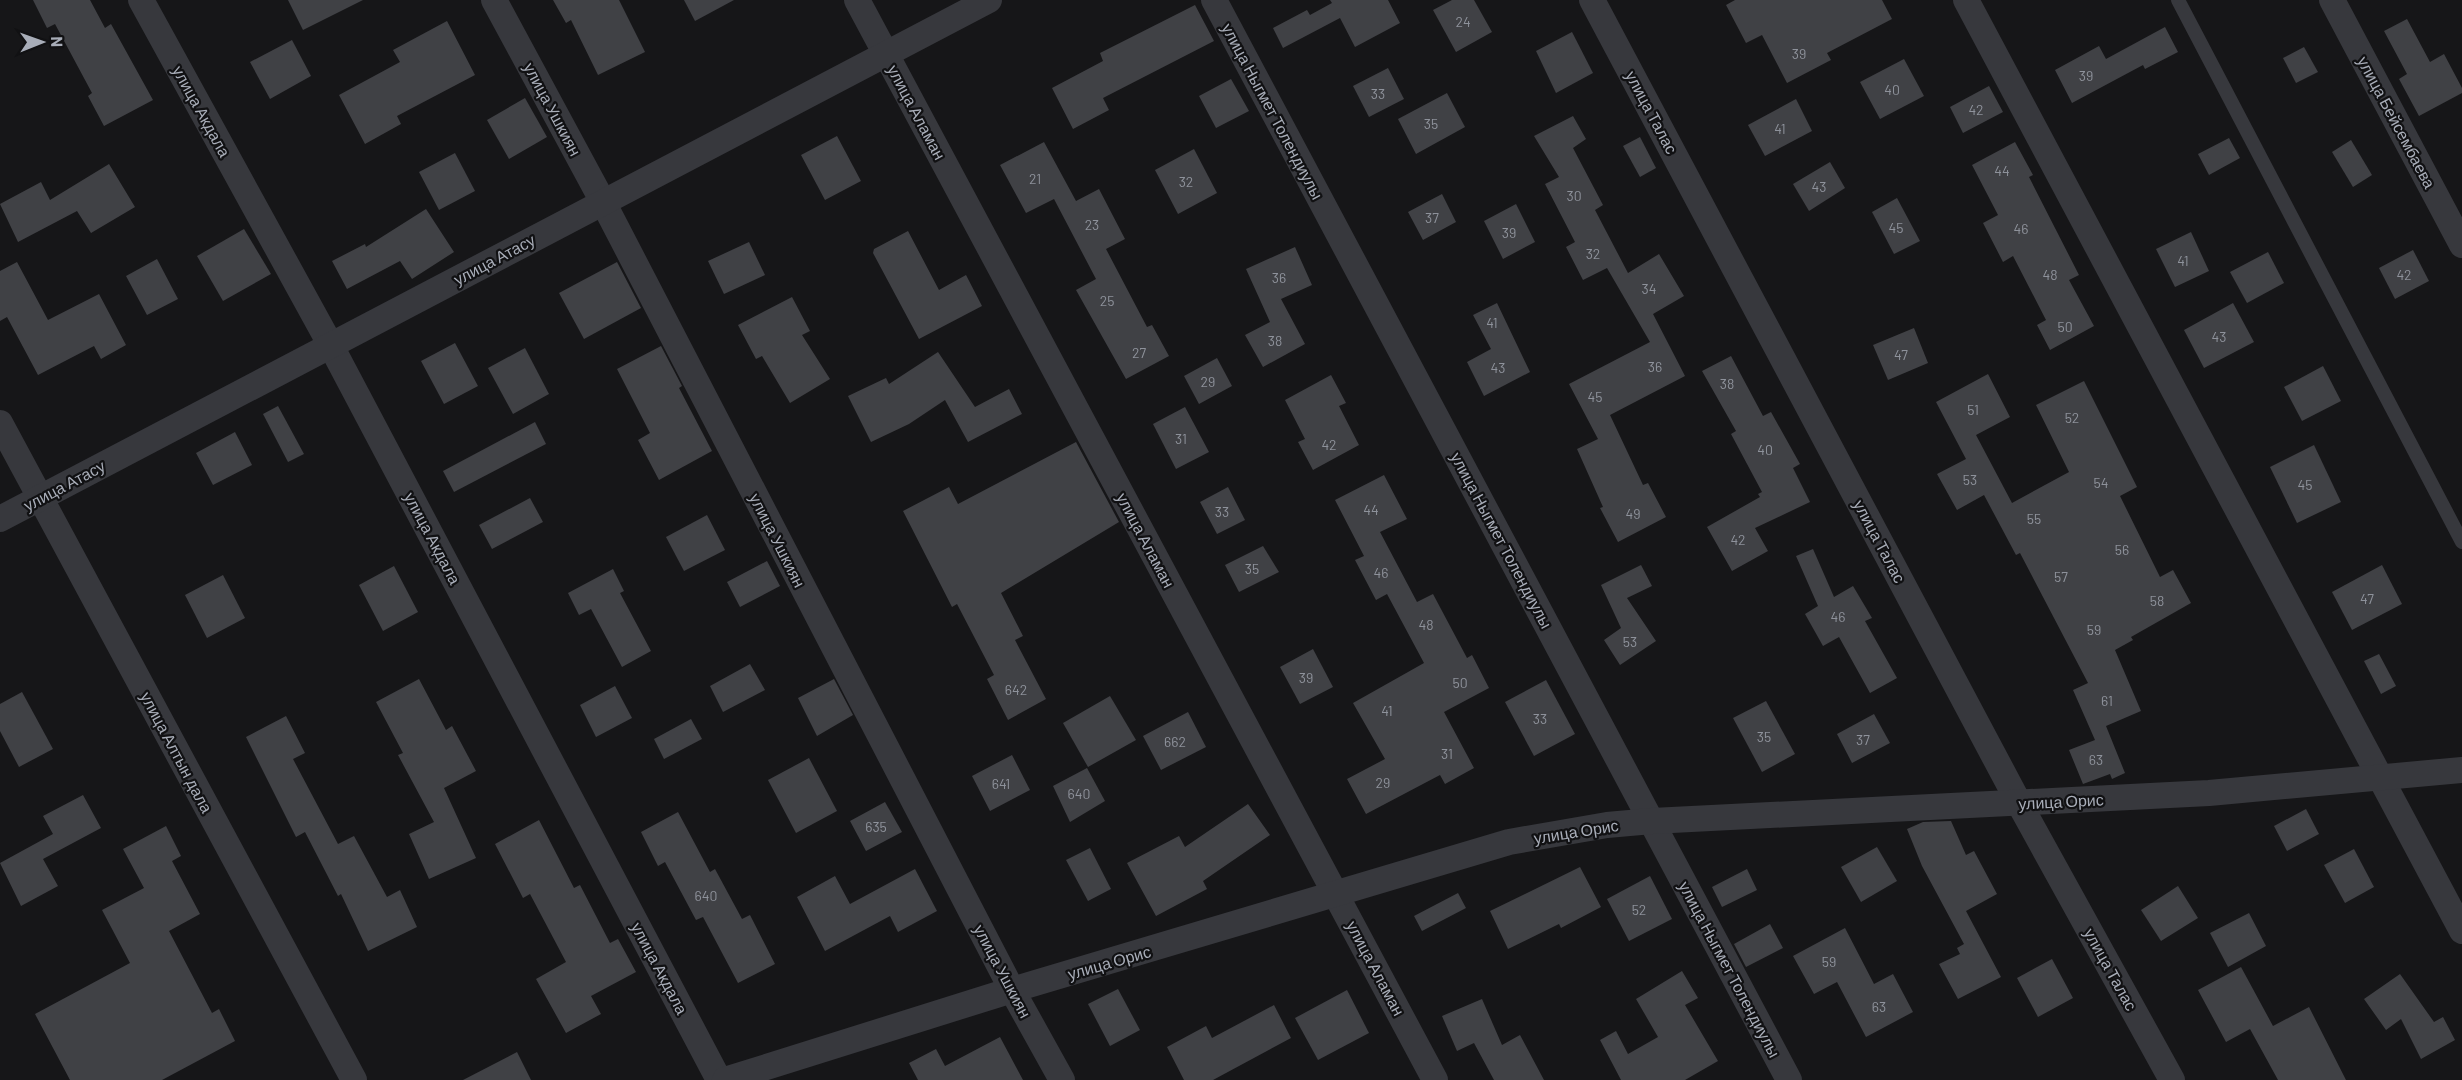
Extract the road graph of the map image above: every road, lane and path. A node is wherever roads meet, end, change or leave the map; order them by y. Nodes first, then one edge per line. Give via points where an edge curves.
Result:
1 (141, 0) edge
2 (494, 0) edge
3 (857, 0) edge
4 (989, 0) edge
5 (1214, 0) edge
6 (1592, 0) edge
7 (1966, 0) edge
8 (2178, 0) edge
9 (2332, 0) edge
10 (886, 55) junction
11 (603, 202) junction
12 (2462, 245) edge
13 (330, 344) junction
14 (0, 423) edge
15 (40, 499) junction
16 (0, 519) edge
17 (2462, 542) edge
18 (2462, 770) edge
19 (2380, 777) junction
20 (2019, 803) junction
21 (1652, 821) junction
22 (1337, 895) junction
23 (2462, 931) edge
24 (1012, 990) junction
25 (354, 1080) edge
26 (719, 1080) edge
27 (724, 1080) edge
28 (1062, 1080) edge
29 (1435, 1080) edge
30 (1789, 1080) edge
31 (2172, 1080) edge

1 - 13 street, улица Акдала
2 - 11 street, улица Ушкиян
3 - 10 street, улица Аламан
4 - 10 street, улица Атасу
5 - 21 street, улица Ныгмет Толендиулы
6 - 20 street, улица Талас
7 - 19 street
8 - 17 lane
9 - 12 street, улица Бейсембаева
10 - 11 street, улица Атасу
10 - 22 street, улица Аламан
11 - 13 street, улица Атасу
11 - 24 street, улица Ушкиян
13 - 15 street, улица Атасу
13 - 26 street, улица Акдала
14 - 15 street, улица Алтын дала
15 - 16 street, улица Атасу
15 - 25 street, улица Алтын дала
18 - 19 street, улица Орис
19 - 20 street, улица Орис via 2208,793
19 - 23 street
20 - 21 street, улица Орис
20 - 31 street, улица Талас
21 - 22 street, улица Орис via 1509,842
21 - 30 street, улица Ныгмет Толендиулы
22 - 24 street, улица Орис
22 - 29 street, улица Аламан
24 - 27 street, улица Орис
24 - 28 street, улица Ушкиян

